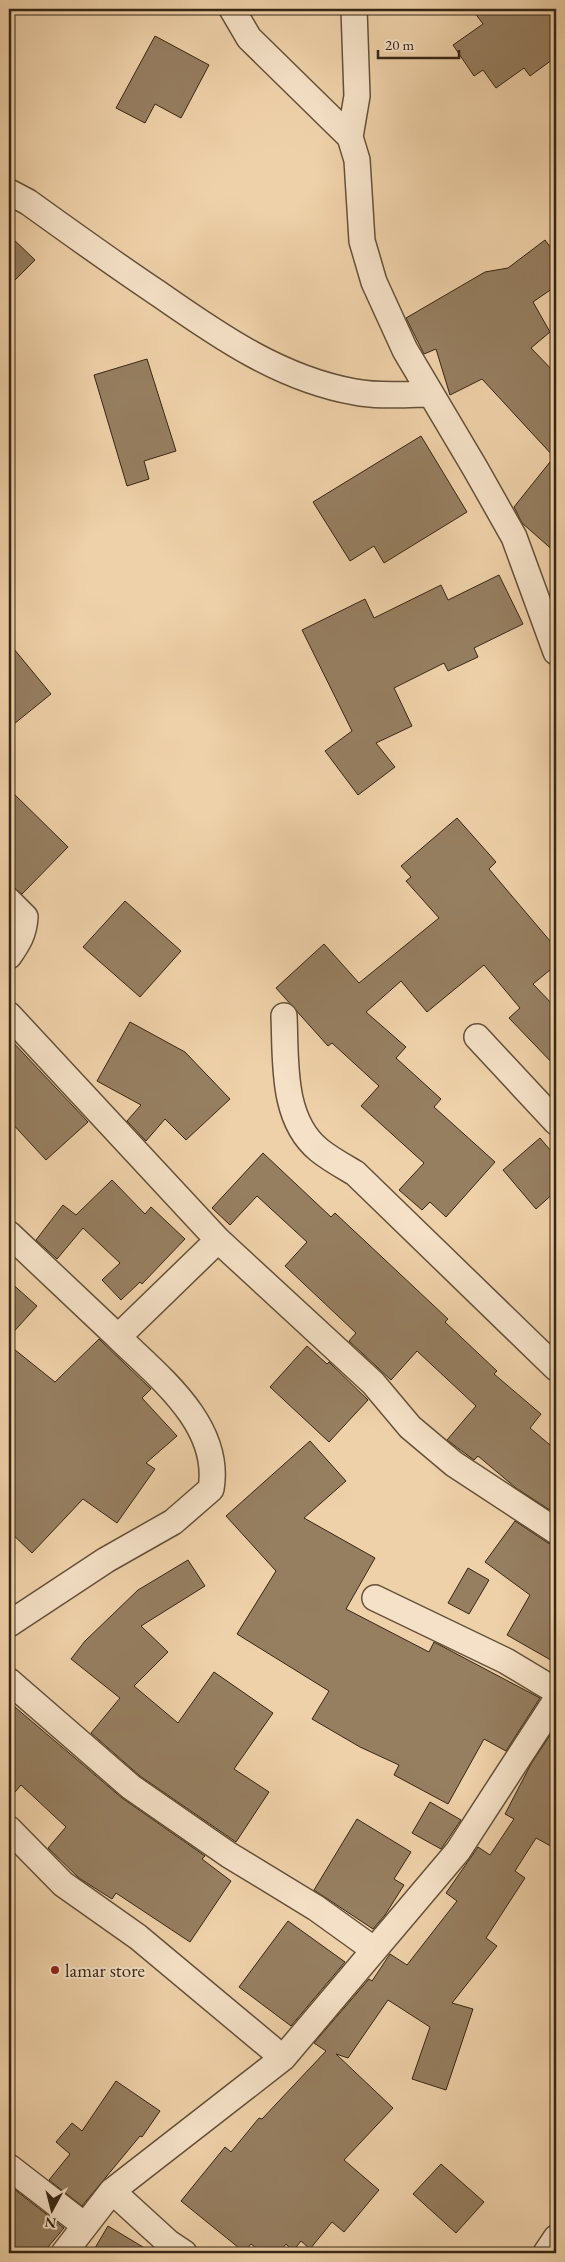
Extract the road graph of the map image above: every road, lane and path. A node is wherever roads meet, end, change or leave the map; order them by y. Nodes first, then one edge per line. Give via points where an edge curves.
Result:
1 (232, 9) edge
2 (354, 9) edge
3 (350, 137) junction
4 (9, 192) edge
5 (431, 394) junction
6 (556, 652) edge
7 (9, 901) edge
8 (9, 956) edge
9 (9, 1015) edge
10 (284, 1016) dead end
11 (477, 1037) dead end
12 (556, 1122) edge
13 (9, 1234) edge
14 (218, 1240) junction
15 (118, 1337) junction
16 (556, 1368) edge
17 (556, 1531) edge
18 (375, 1598) dead end
19 (9, 1624) edge
20 (9, 1681) edge
21 (556, 1691) edge
22 (556, 1700) edge
23 (9, 1829) edge
24 (373, 1949) junction
25 (283, 2058) junction
26 (9, 2167) edge
27 (112, 2191) junction
28 (84, 2225) junction
29 (556, 2238) edge
30 (64, 2253) edge
31 (184, 2253) edge
32 (546, 2253) edge

1 - 3 street via 249,38
2 - 3 street via 357,96
3 - 5 street via 357,160 362,241 374,282 405,350
4 - 5 street via 206,327 261,360 316,383 355,392
5 - 6 street via 514,537
7 - 8 street via 25,917 25,922 20,940
9 - 14 street
10 - 16 street via 290,1102 300,1127 318,1149 355,1173
11 - 12 street
13 - 15 street
14 - 15 street
14 - 17 street via 374,1383 417,1433 454,1464
15 - 19 street via 175,1392 200,1429 214,1466 211,1489 173,1522 106,1560
18 - 21 street via 506,1661
20 - 24 street via 131,1786
22 - 24 street via 458,1851
23 - 25 street via 63,1884 138,1937
24 - 25 street
25 - 27 street
26 - 28 street
27 - 28 street
27 - 31 street
28 - 30 street
29 - 32 street

